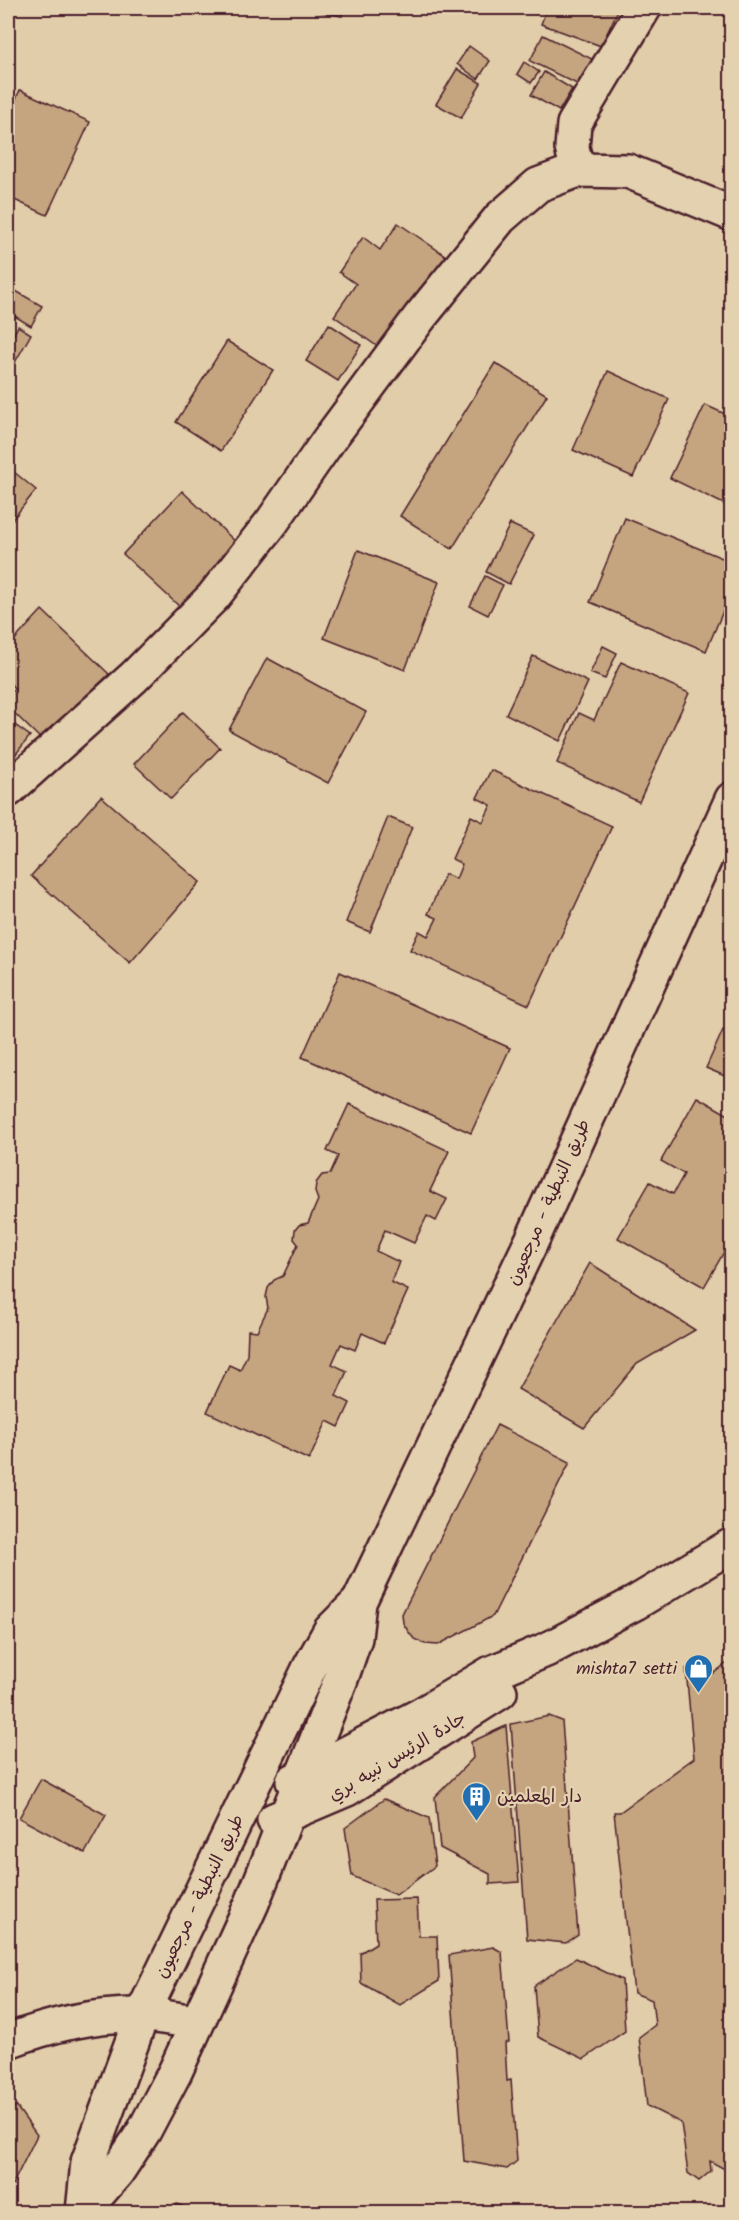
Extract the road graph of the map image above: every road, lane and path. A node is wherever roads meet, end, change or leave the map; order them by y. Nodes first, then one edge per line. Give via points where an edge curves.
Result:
1 (644, 8) edge
2 (579, 170) junction
3 (732, 214) edge
4 (8, 790) edge
5 (732, 799) edge
6 (732, 1545) edge
7 (359, 1602) junction
8 (548, 1649) junction
9 (300, 1779) junction
10 (247, 1797) junction
11 (285, 1817) junction
12 (229, 1833) junction
13 (142, 2015) junction
14 (196, 2022) junction
15 (8, 2041) edge
16 (83, 2211) edge

1 - 2 main road via 574,124 572,148
2 - 3 main road via 628,171
2 - 4 main road via 538,185 500,218 420,317 213,597 134,677
5 - 7 main road, طريق النبطية - مرجعيون via 533,1238
6 - 8 main road, جادة الرئيس نبيه بري
7 - 9 main road, طريق النبطية - مرجعيون via 355,1638
7 - 10 main road, طريق النبطية - مرجعيون via 330,1631
8 - 9 main road, جادة الرئيس نبيه بري via 491,1673
8 - 11 main road, جادة الرئيس نبيه بري via 518,1680 393,1761 347,1789
9 - 10 main road, جادة الرئيس نبيه بري
9 - 11 main road, طريق النبطية - مرجعيون
10 - 12 main road, طريق النبطية - مرجعيون
11 - 12 main road, جادة الرئيس نبيه بري
11 - 14 main road, طريق النبطية - مرجعيون via 252,1903
12 - 13 main road, طريق النبطية - مرجعيون
13 - 14 main road
13 - 15 main road via 70,2021
13 - 16 main road, طريق النبطية - مرجعيون via 88,2162
14 - 16 main road, طريق النبطية - مرجعيون via 144,2131 117,2172

